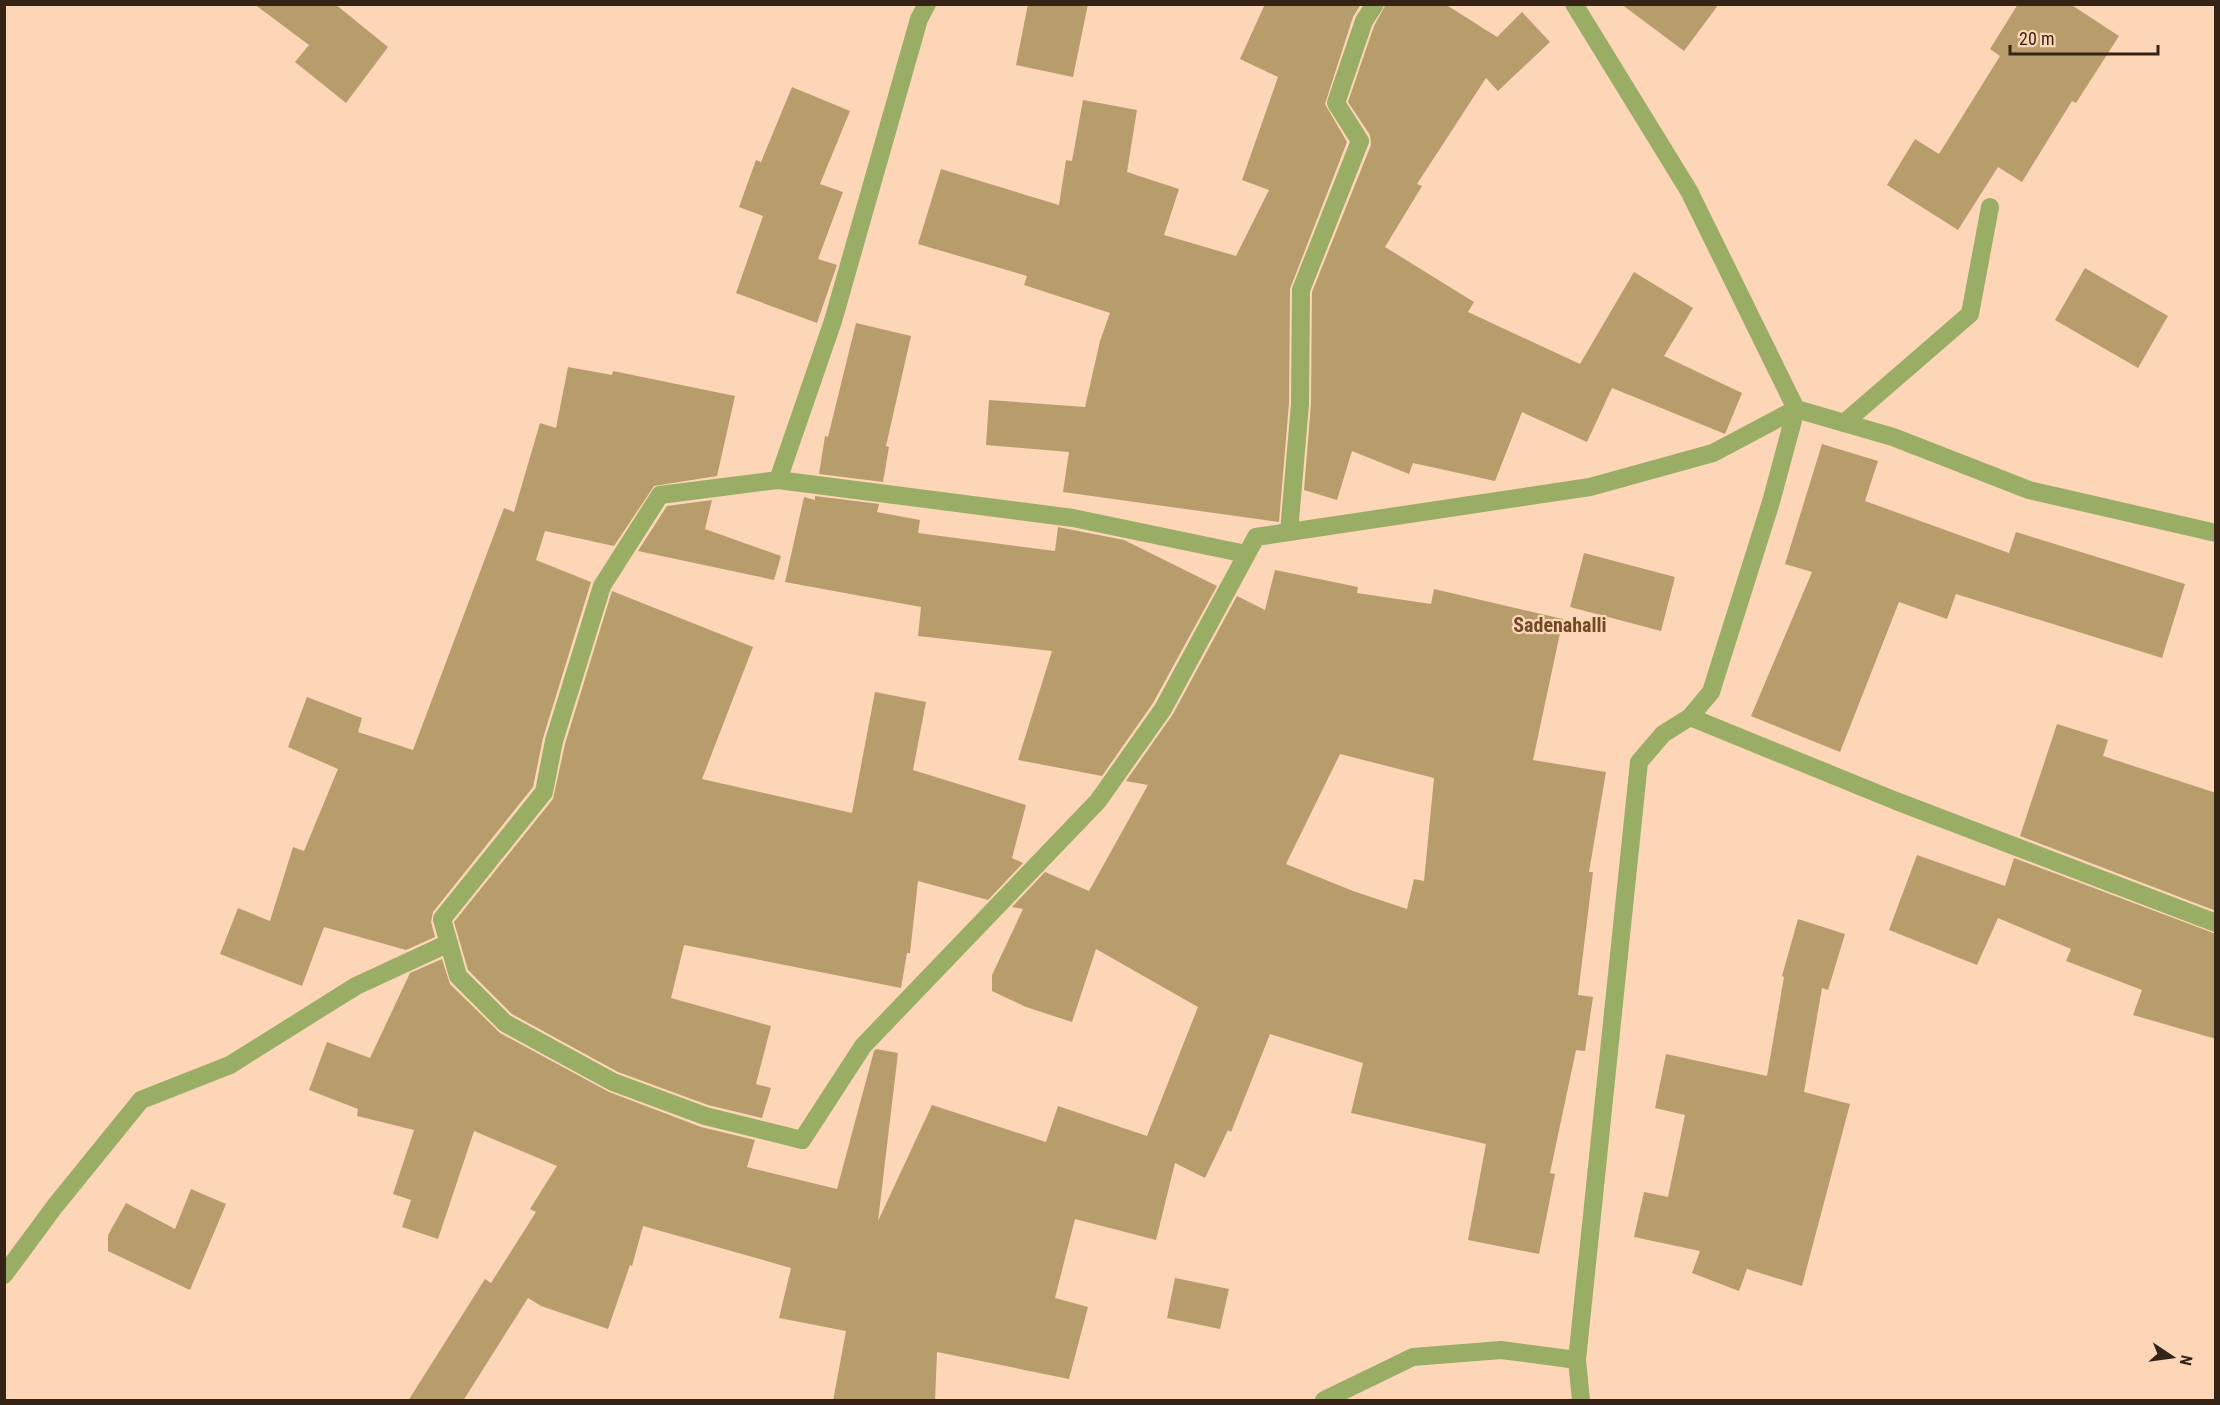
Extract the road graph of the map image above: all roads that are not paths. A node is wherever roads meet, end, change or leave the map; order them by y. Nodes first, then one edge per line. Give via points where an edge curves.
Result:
1 (927, 4) edge
2 (1375, 4) edge
3 (1574, 4) edge
4 (1990, 207) dead end
5 (1796, 409) junction
6 (1844, 423) junction
7 (778, 480) junction
8 (1290, 532) junction
9 (2216, 533) edge
10 (1246, 554) junction
11 (1690, 717) junction
12 (2216, 923) edge
13 (449, 944) junction
14 (4, 1275) edge
15 (1577, 1360) junction
16 (1324, 1401) edge
17 (1581, 1401) edge

1 - 7 street via 919,19 833,321
2 - 8 street via 1364,21 1336,103 1360,141 1301,290 1300,404
3 - 5 street via 1689,191
4 - 6 street via 1970,314
5 - 6 street
5 - 8 street via 1713,453 1590,487
5 - 11 street via 1711,692
6 - 9 street via 1893,436 2029,490
7 - 10 street via 1073,518
7 - 13 street via 660,495 602,586 555,741 544,792 442,919
8 - 10 street via 1256,537
10 - 13 street via 1162,709 1098,801 863,1046 802,1140 705,1116 613,1082 505,1023 458,976
11 - 12 street via 1896,801
11 - 15 street via 1663,734 1639,762
13 - 14 street via 356,986 230,1065 141,1100
15 - 16 street via 1501,1350 1413,1357
15 - 17 street

